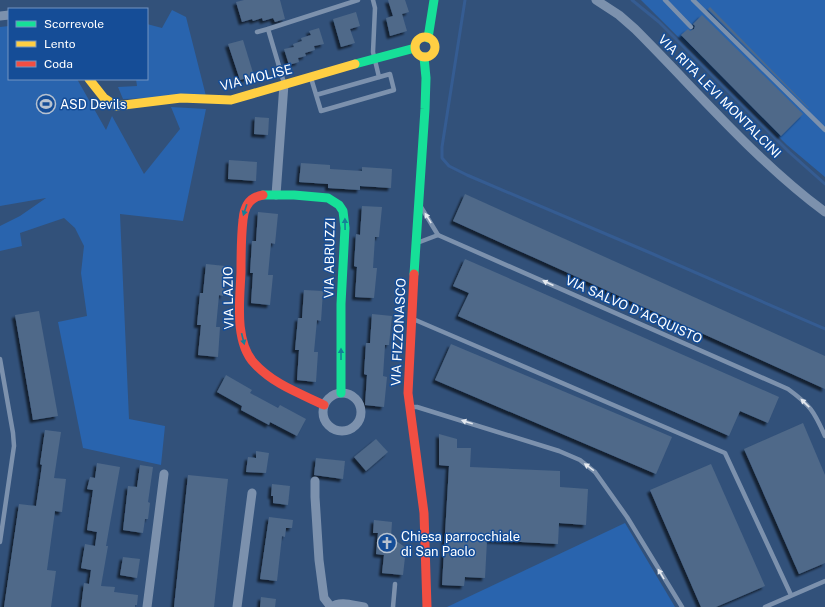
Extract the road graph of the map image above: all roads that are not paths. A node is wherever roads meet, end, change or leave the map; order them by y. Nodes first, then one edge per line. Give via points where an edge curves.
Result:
1 (358, 0) edge
2 (373, 0) edge
3 (434, 0) edge
4 (596, 0) edge
5 (665, 0) edge
6 (693, 0) edge
7 (690, 26) dead end
8 (268, 29) junction
9 (257, 32) dead end
10 (428, 38) junction
11 (415, 48) junction
12 (424, 57) junction
13 (374, 58) junction
14 (311, 76) junction
15 (379, 77) junction
16 (90, 80) edge
17 (284, 84) junction
18 (316, 95) junction
19 (825, 130) edge
20 (276, 194) junction
21 (418, 202) junction
22 (825, 212) edge
23 (438, 235) junction
24 (416, 244) junction
25 (412, 318) junction
26 (0, 359) edge
27 (341, 393) junction
28 (324, 405) junction
29 (409, 406) junction
30 (825, 436) edge
31 (164, 474) dead end
32 (316, 482) dead end
33 (252, 493) dead end
34 (0, 542) edge
35 (825, 580) edge
36 (395, 584) dead end
37 (791, 595) junction
38 (147, 607) edge
39 (237, 607) edge
40 (331, 607) edge
41 (364, 607) edge
42 (393, 607) edge
43 (427, 607) edge
44 (682, 607) edge
45 (765, 607) edge

1 - 8 lane
2 - 13 lane
3 - 10 street
4 - 22 street, VIA RITA LEVI MONTALCINI via 635,29 753,151
5 - 7 lane
6 - 19 lane
8 - 9 lane
8 - 17 lane
10 - 11 street via 419,40
10 - 12 street via 435,48 430,56
11 - 12 street via 418,54
11 - 13 street, VIA MOLISE
12 - 21 street, VIA FIZZONASCO via 425,109
13 - 14 street, VIA MOLISE
13 - 15 lane
14 - 17 street, VIA MOLISE
14 - 18 lane
15 - 18 lane
15 - 18 lane via 390,74 394,90 320,111
16 - 17 street, VIA MOLISE via 104,99 116,106 192,97 231,100
17 - 20 street
27 -> 20 street, VIA ABRUZZI via 345,215 336,202 328,198
20 -> 28 street, VIA LAZIO via 251,199 243,212 240,304 242,337 253,362 267,375 279,384
23 -> 21 lane
21 - 24 street, VIA FIZZONASCO
23 - 24 lane
30 -> 23 lane, VIA SALVO D'ACQUISTO via 812,410 788,389
24 - 25 street, VIA FIZZONASCO
25 - 29 street, VIA FIZZONASCO via 408,374
25 - 37 lane via 725,453
26 - 34 lane via 14,433 14,446
27 - 28 street via 328,399
27 - 28 street via 349,394 360,404 360,418 356,425 343,431 329,426 323,413
29 - 43 street, VIA FIZZONASCO via 424,513
44 -> 29 lane via 596,472 580,460 559,451
31 - 38 street
32 - 40 street via 320,568 324,598
33 - 39 street
35 - 37 lane
36 - 42 lane
37 - 45 lane
40 - 41 street via 341,604

